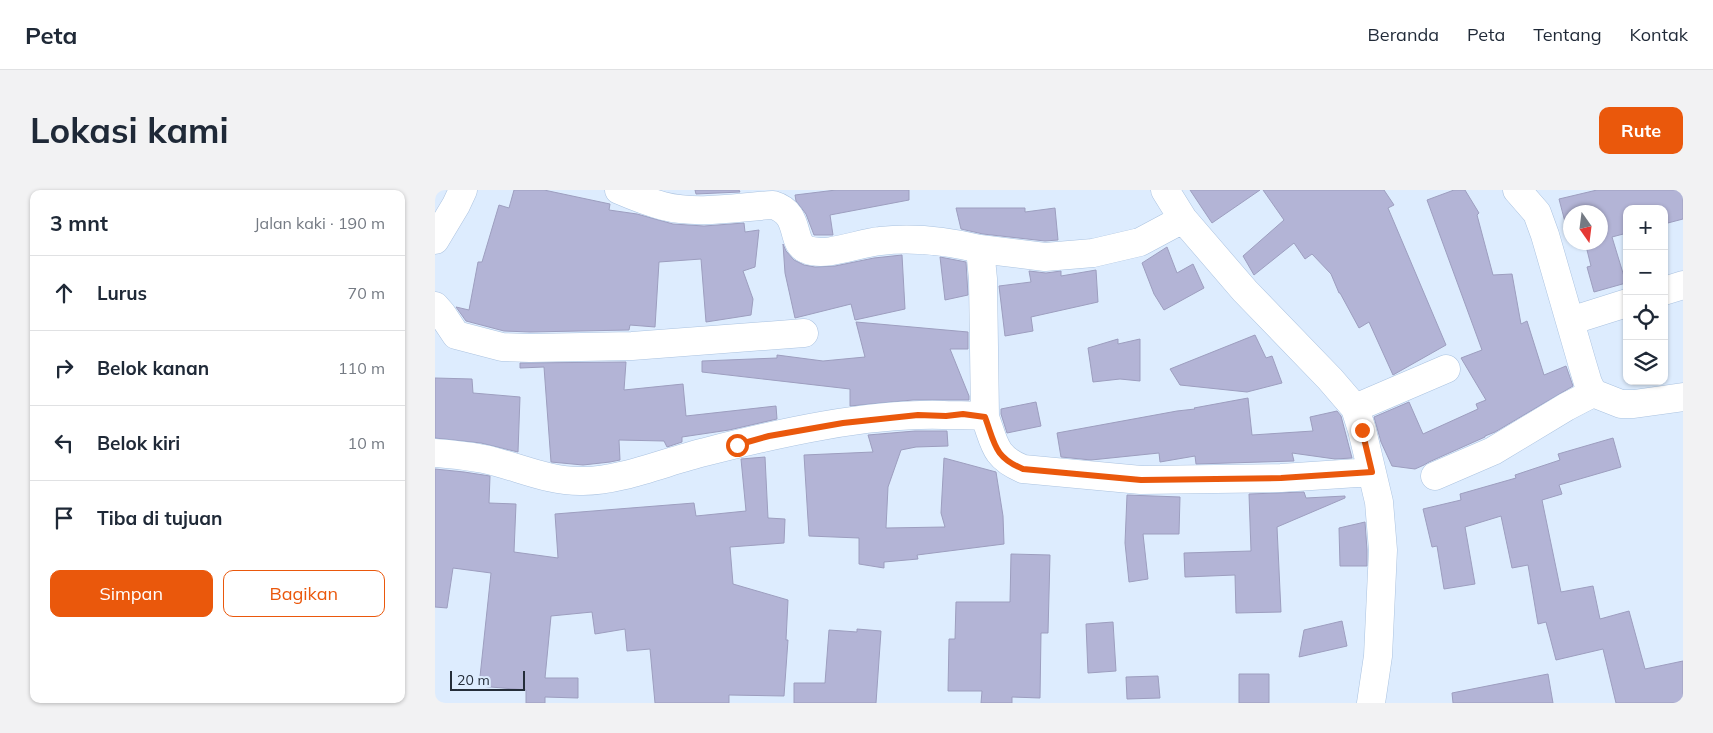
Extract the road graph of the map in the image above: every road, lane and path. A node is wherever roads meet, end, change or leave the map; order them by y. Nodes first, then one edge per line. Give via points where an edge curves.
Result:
1 (463, 190) edge
2 (619, 190) edge
3 (1165, 190) edge
4 (1524, 191) edge
5 (1183, 219) junction
6 (435, 240) edge
7 (980, 249) junction
8 (1683, 285) edge
9 (1668, 290) edge
10 (1623, 304) edge
11 (435, 306) edge
12 (1570, 321) junction
13 (804, 332) dead end
14 (1446, 369) dead end
15 (1593, 393) junction
16 (1683, 398) edge
17 (1355, 408) junction
18 (985, 417) junction
19 (435, 453) edge
20 (1372, 472) junction
21 (1435, 476) dead end
22 (1371, 703) edge

1 - 6 street
2 - 7 street via 657,204 696,210 773,205 782,208 792,219 799,243 809,251 825,252 879,241 915,239
3 - 5 street
4 - 12 street via 1545,234
5 - 7 street via 1140,242 1093,253 1045,257
5 - 17 street
7 - 18 street
8 - 9 street
10 - 12 street
11 - 13 street via 456,335 502,347 631,346
12 - 15 street
14 - 17 street
15 - 16 street via 1621,404
15 - 21 street via 1493,451
17 - 20 street
18 - 19 street via 918,415 843,423 769,436 616,476 584,481 550,478 484,459
18 - 20 street via 997,452 1009,463 1023,469 1141,480 1281,478
20 - 22 street via 1379,502 1383,550 1378,656

